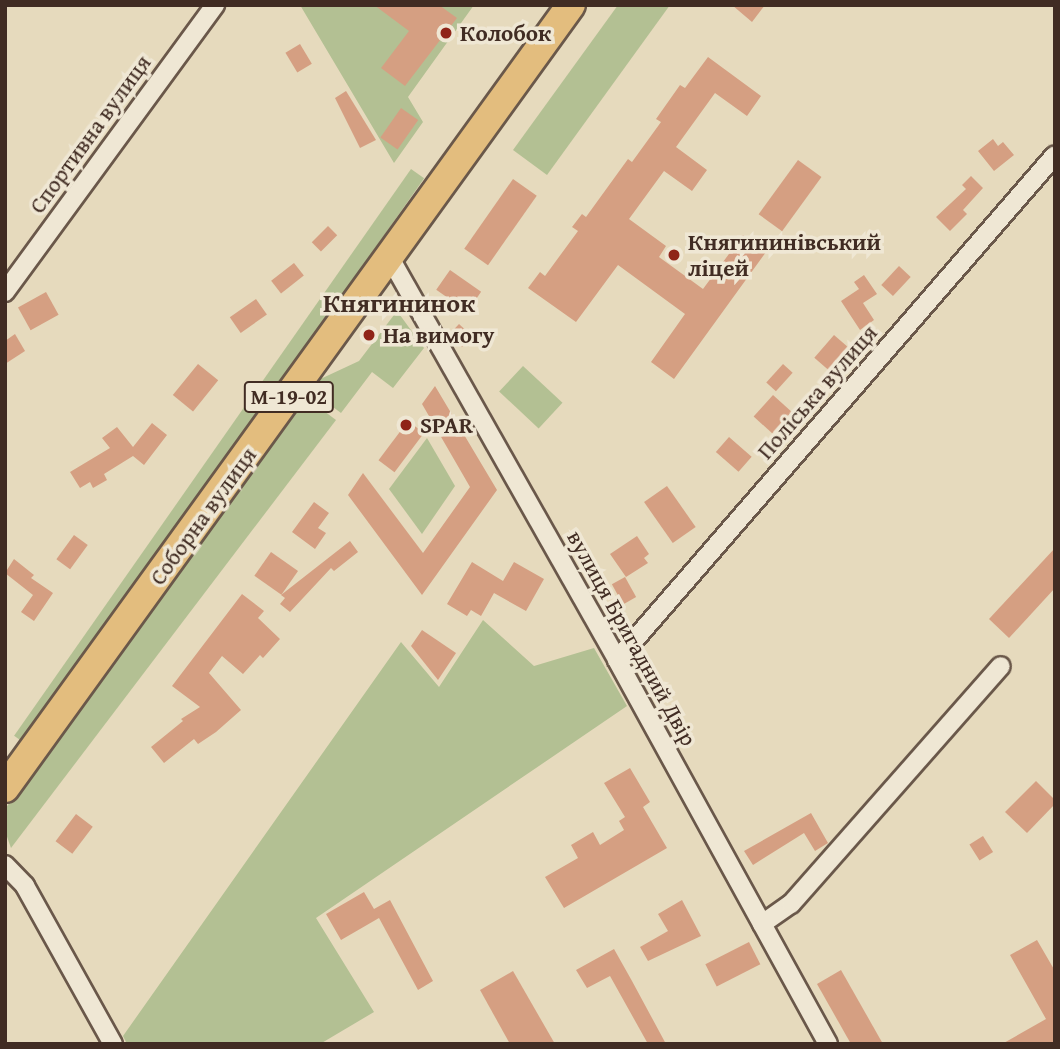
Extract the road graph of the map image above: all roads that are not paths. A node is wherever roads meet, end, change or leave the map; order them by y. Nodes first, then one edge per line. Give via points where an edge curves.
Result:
1 (215, 5) edge
2 (571, 5) edge
3 (1055, 155) edge
4 (390, 258) junction
5 (5, 292) edge
6 (617, 660) junction
7 (1001, 666) dead end
8 (5, 788) edge
9 (5, 865) edge
10 (762, 924) junction
11 (113, 1044) edge
12 (828, 1044) edge

1 - 5 street, Спортивна вулиця
2 - 4 main road, Соборна вулиця / М-19-02
3 - 6 street, Поліська вулиця
4 - 6 street, вулиця Бригадний Двір
4 - 8 main road, Соборна вулиця / М-19-02
6 - 10 street, вулиця Бригадний Двір
7 - 10 street via 791,904
9 - 11 street via 25,886
10 - 12 street, вулиця Бригадний Двір

